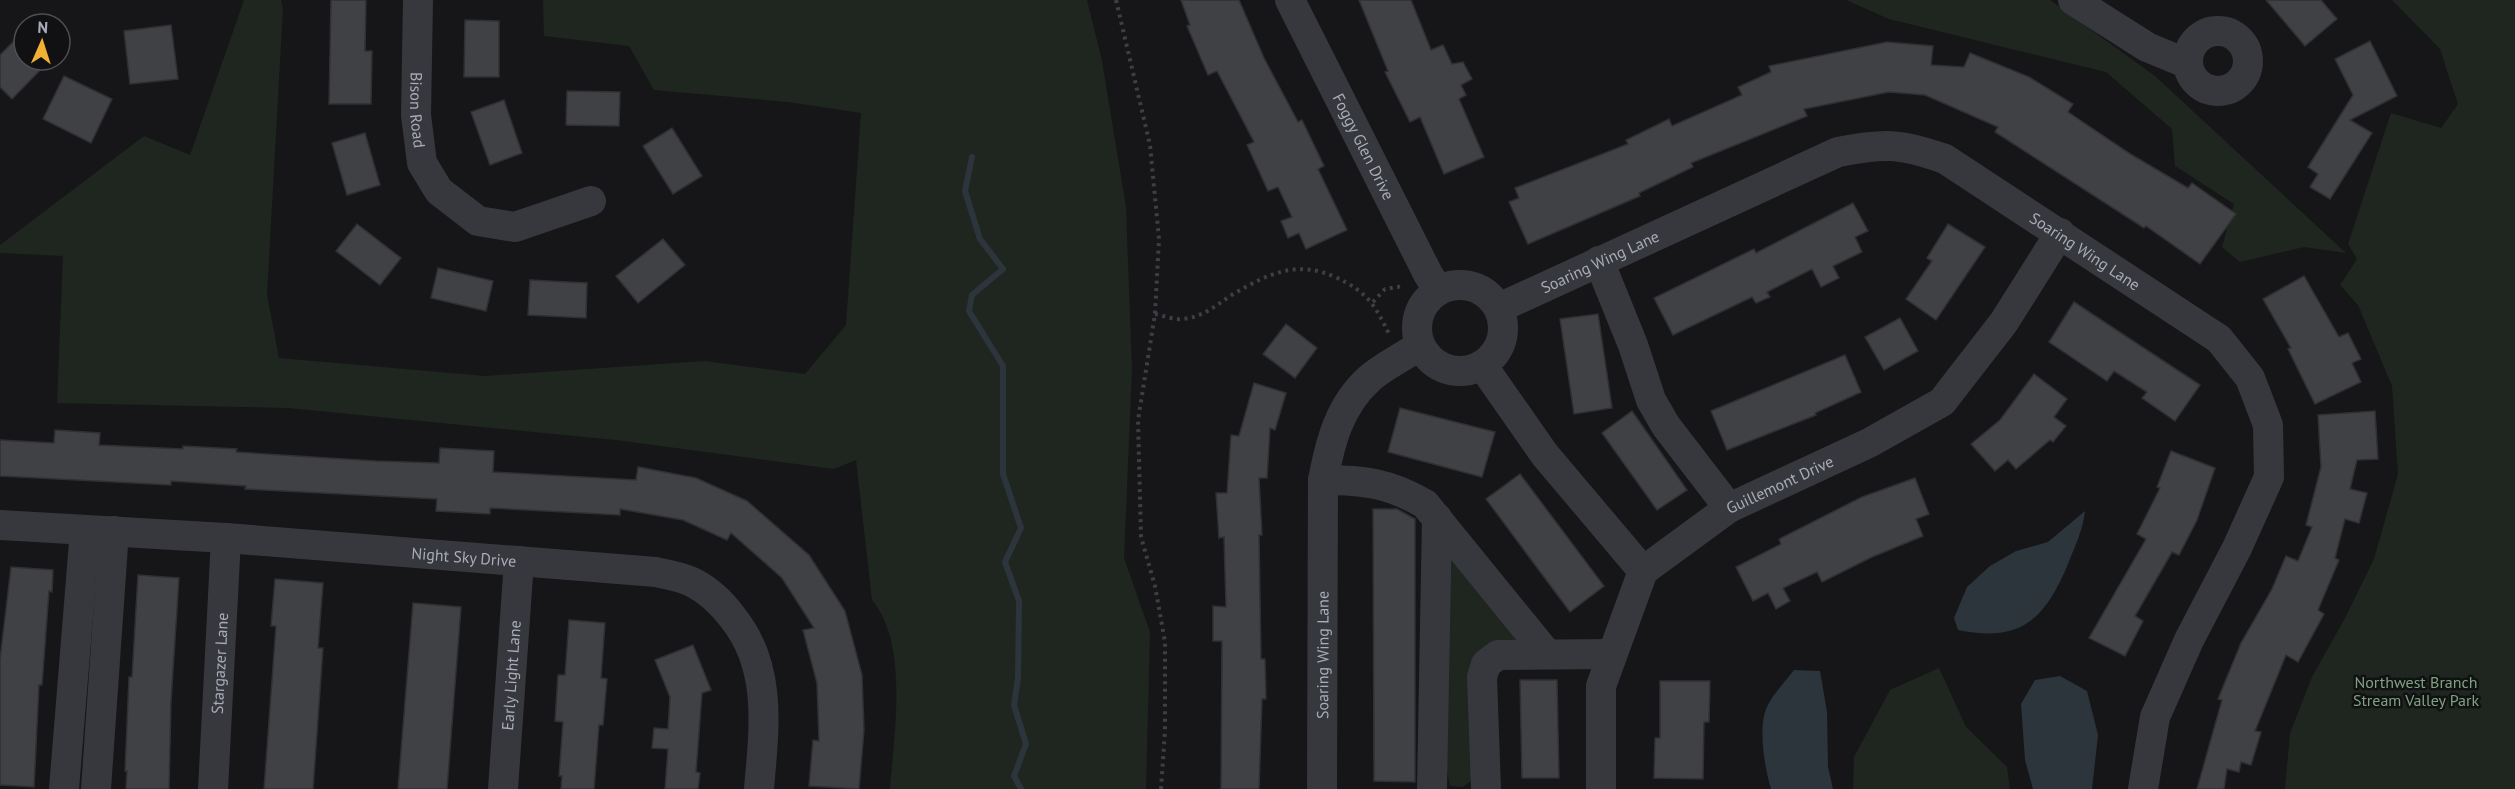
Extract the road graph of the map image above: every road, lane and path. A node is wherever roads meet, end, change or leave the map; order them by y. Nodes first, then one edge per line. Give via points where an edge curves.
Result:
1 (418, 0) edge
2 (1116, 0) edge
3 (1290, 0) edge
4 (2073, 0) edge
5 (2188, 64) dead end
6 (591, 201) dead end
7 (2060, 233) junction
8 (1599, 261) junction
9 (1404, 286) dead end
10 (1438, 290) junction
11 (1373, 302) junction
12 (1499, 308) junction
13 (1155, 314) junction
14 (1390, 336) dead end
15 (1420, 345) junction
16 (1482, 365) junction
17 (1323, 480) junction
18 (1729, 508) junction
19 (1437, 518) junction
20 (0, 525) edge
21 (100, 530) junction
22 (226, 538) junction
23 (519, 561) junction
24 (1642, 571) junction
25 (1546, 654) junction
26 (1611, 654) junction
27 (64, 789) edge
28 (96, 789) edge
29 (213, 789) edge
30 (503, 789) edge
31 (759, 789) edge
32 (1161, 789) edge
33 (1322, 789) edge
34 (1432, 789) edge
35 (1486, 789) edge
36 (1601, 789) edge
37 (2143, 789) edge

1 - 6 street, Bison Road via 416,115 422,163 439,191 478,221 515,227
2 - 13 path via 1150,145 1159,239
3 - 10 street, Foggy Glen Drive
4 - 5 street via 2146,47
7 - 8 street, Soaring Wing Lane via 1945,159 1916,148 1880,144 1838,152
7 - 18 street, Guillemont Drive via 2004,322 1942,402 1869,443
7 - 37 street, Soaring Wing Lane via 2219,339 2250,378 2268,425 2269,477 2155,717
8 - 12 street, Soaring Wing Lane
8 - 18 street via 1651,400 1666,426
9 - 11 path via 1385,289
10 - 12 street via 1466,284 1491,297
10 - 15 street via 1420,308 1416,333
11 - 13 path via 1344,281 1315,268 1282,271 1235,294 1204,315 1180,320
11 - 14 path
12 - 16 street via 1503,327 1500,346
13 - 32 path via 1138,420 1141,537 1165,642
15 - 16 street via 1428,358 1454,371
15 - 17 street, Soaring Wing Lane via 1369,379 1344,409 1330,443
16 - 24 street via 1545,455
17 - 19 street via 1358,480 1400,489 1425,504
17 - 33 street, Soaring Wing Lane
18 - 24 street, Guillemont Drive
19 - 25 street
19 - 34 street
20 - 21 street, Night Sky Drive
21 - 22 street, Night Sky Drive
21 - 27 street
21 - 28 street
22 - 23 street, Night Sky Drive
22 - 29 street, Stargazer Lane
23 - 30 street, Early Light Lane
23 - 31 street, Night Sky Drive via 656,572 692,582 720,601 751,645 760,671 764,696
24 - 26 street
25 - 26 street
25 - 35 street via 1498,655 1486,664 1482,677
26 - 36 street via 1602,686

